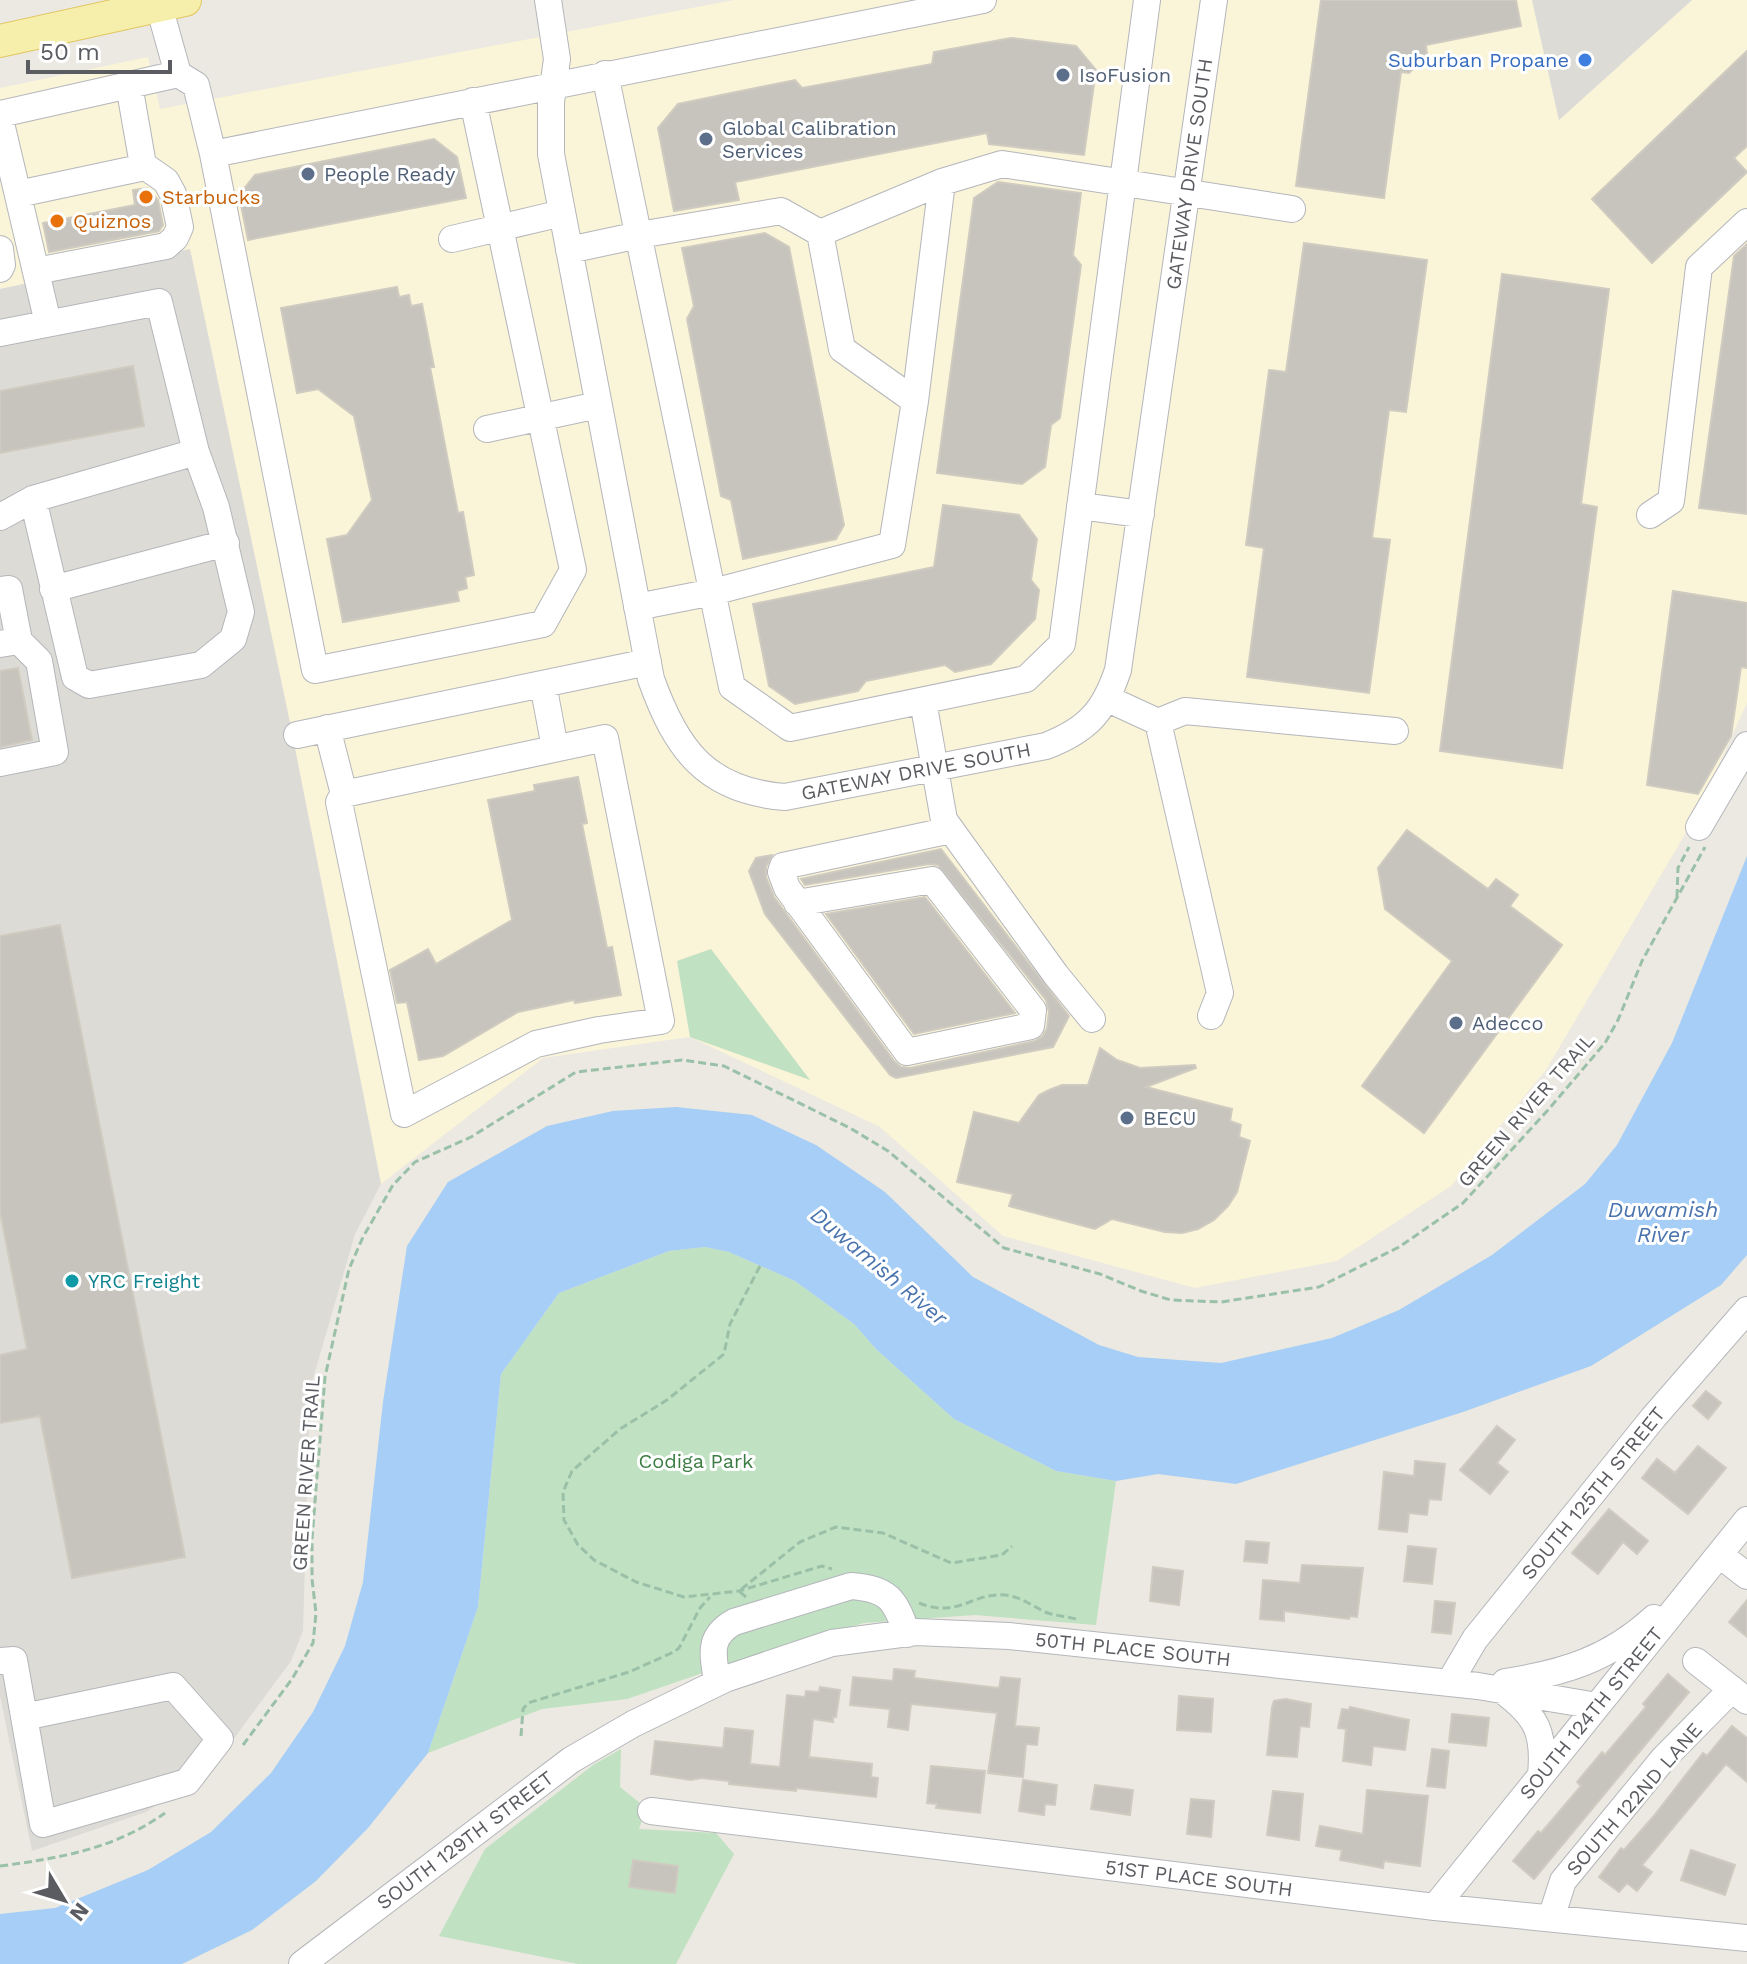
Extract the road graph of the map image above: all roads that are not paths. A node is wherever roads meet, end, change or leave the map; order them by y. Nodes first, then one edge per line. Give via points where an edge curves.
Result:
1 (548, 0) edge
2 (983, 0) edge
3 (1147, 0) edge
4 (1214, 0) edge
5 (172, 3) edge
6 (0, 41) edge
7 (178, 74) junction
8 (605, 74) junction
9 (129, 85) junction
10 (554, 85) junction
11 (473, 101) junction
12 (0, 117) edge
13 (213, 154) junction
14 (5, 164) edge
15 (143, 165) junction
16 (942, 182) junction
17 (1123, 182) junction
18 (18, 194) junction
19 (1187, 194) junction
20 (1292, 209) dead end
21 (562, 213) junction
22 (1747, 222) edge
23 (500, 227) junction
24 (820, 233) junction
25 (639, 235) junction
26 (452, 239) dead end
27 (0, 249) edge
28 (569, 250) junction
29 (0, 269) edge
30 (36, 271) junction
31 (48, 323) junction
32 (0, 333) edge
33 (915, 401) junction
34 (598, 405) junction
35 (540, 417) junction
36 (487, 429) dead end
37 (196, 452) junction
38 (33, 499) junction
39 (1080, 506) junction
40 (1141, 514) junction
41 (1650, 515) dead end
42 (0, 517) edge
43 (226, 543) junction
44 (53, 589) junction
45 (0, 590) edge
46 (713, 592) junction
47 (637, 607) junction
48 (9, 642) edge
49 (648, 662) junction
50 (543, 684) junction
51 (1108, 699) junction
52 (923, 701) junction
53 (1158, 722) junction
54 (327, 728) junction
55 (1395, 731) dead end
56 (297, 735) dead end
57 (1747, 745) edge
58 (555, 748) junction
59 (0, 763) edge
60 (935, 769) junction
61 (344, 794) junction
62 (1699, 827) road end
63 (951, 830) junction
64 (797, 903) junction
65 (1211, 1016) dead end
66 (1092, 1019) dead end
67 (1747, 1310) edge
68 (1747, 1520) edge
69 (1713, 1562) junction
70 (1747, 1576) edge
71 (907, 1634) junction
72 (0, 1661) edge
73 (1696, 1661) dead end
74 (1560, 1671) junction
75 (717, 1683) junction
76 (1449, 1683) junction
77 (1489, 1688) junction
78 (1740, 1695) edge
79 (1597, 1706) junction
80 (24, 1717) junction
81 (633, 1724) joint
82 (1541, 1775) junction
83 (651, 1811) dead end
84 (1435, 1907) junction
85 (1551, 1918) junction
86 (1747, 1938) edge
87 (302, 1964) edge

1 - 10 street, GATEWAY DRIVE SOUTH via 557,59
2 - 8 street
3 - 17 street
4 - 19 street, GATEWAY DRIVE SOUTH
5 - 6 main road
5 - 7 street
7 - 9 street
7 - 13 street via 196,85
8 - 10 street
8 - 25 street
9 - 12 street
9 - 15 street
10 - 11 street
10 - 21 street, GATEWAY DRIVE SOUTH via 551,154
11 - 13 street
11 - 23 street
12 - 14 street
13 - 35 street via 315,670 543,624 573,570
14 - 18 street
15 - 18 street
15 - 30 street via 166,181 173,194 180,227 175,238 166,246
16 - 17 street via 1002,164
16 - 24 street
16 - 33 street
17 - 19 street
17 - 39 street
18 - 30 street
19 - 20 street
19 - 40 street, GATEWAY DRIVE SOUTH
21 - 23 street
21 - 28 street, GATEWAY DRIVE SOUTH
22 - 41 street via 1699,267 1671,501
23 - 26 street
23 - 35 street
24 - 25 street via 781,211
24 - 33 street via 842,349
25 - 28 street
25 - 46 street
27 - 29 street
28 - 34 street, GATEWAY DRIVE SOUTH
30 - 31 street
31 - 32 street
31 - 37 street via 159,302
33 - 46 street via 892,545
34 - 35 street
34 - 47 street, GATEWAY DRIVE SOUTH
35 - 36 street
37 - 38 street
37 - 43 street
38 - 42 street
38 - 44 street
39 - 40 street
39 - 52 street via 1062,644 1026,679
40 - 51 street, GATEWAY DRIVE SOUTH via 1118,670
43 - 44 street
43 - 44 street via 241,612 233,639 201,665 89,685 75,677
45 - 48 street via 9,589
46 - 47 street
46 - 52 street via 732,687 790,728
47 - 49 street, GATEWAY DRIVE SOUTH
48 - 59 street via 39,661 55,752
49 - 50 street
49 - 60 street, GATEWAY DRIVE SOUTH via 663,713 688,751 704,770 743,789 785,797
50 - 54 street
50 - 58 street
51 - 53 street
51 - 60 street, GATEWAY DRIVE SOUTH via 1074,735 1046,746
52 - 60 street
53 - 55 street via 1185,711
53 - 65 street via 1220,993
54 - 56 street
54 - 61 street
57 - 62 street
58 - 61 street
58 - 61 street via 605,738 661,1021 536,1044 404,1114 339,802
60 - 63 street via 944,820
63 - 64 street via 783,866 787,888
63 - 66 street
64 - 64 street via 907,1052 1031,1026 1033,1010 932,880
67 - 76 street, SOUTH 125TH STREET via 1485,1626
68 - 69 street, SOUTH 124TH STREET
69 - 70 street
69 - 74 street via 1644,1627 1613,1649
69 - 79 street, SOUTH 124TH STREET
71 - 75 street, 50TH PLACE SOUTH via 832,1643
71 - 75 street via 886,1595 851,1586 722,1629 713,1651
71 - 76 street, 50TH PLACE SOUTH via 1009,1636
72 - 80 street via 14,1660
73 - 78 street
74 - 77 street
74 - 79 street
75 - 81 street, 50TH PLACE SOUTH
76 - 77 street, 50TH PLACE SOUTH
77 - 79 street, 50TH PLACE SOUTH
77 - 82 street via 1520,1704 1537,1727
78 - 85 street, SOUTH 122ND LANE via 1664,1758 1563,1881
79 - 82 street, SOUTH 124TH STREET
80 - 80 street via 43,1824 187,1782 220,1739 173,1686
81 - 87 street, SOUTH 129TH STREET via 571,1760
82 - 84 street, SOUTH 124TH STREET
83 - 84 street, 51ST PLACE SOUTH
84 - 85 street, 51ST PLACE SOUTH
85 - 86 street, 51ST PLACE SOUTH

